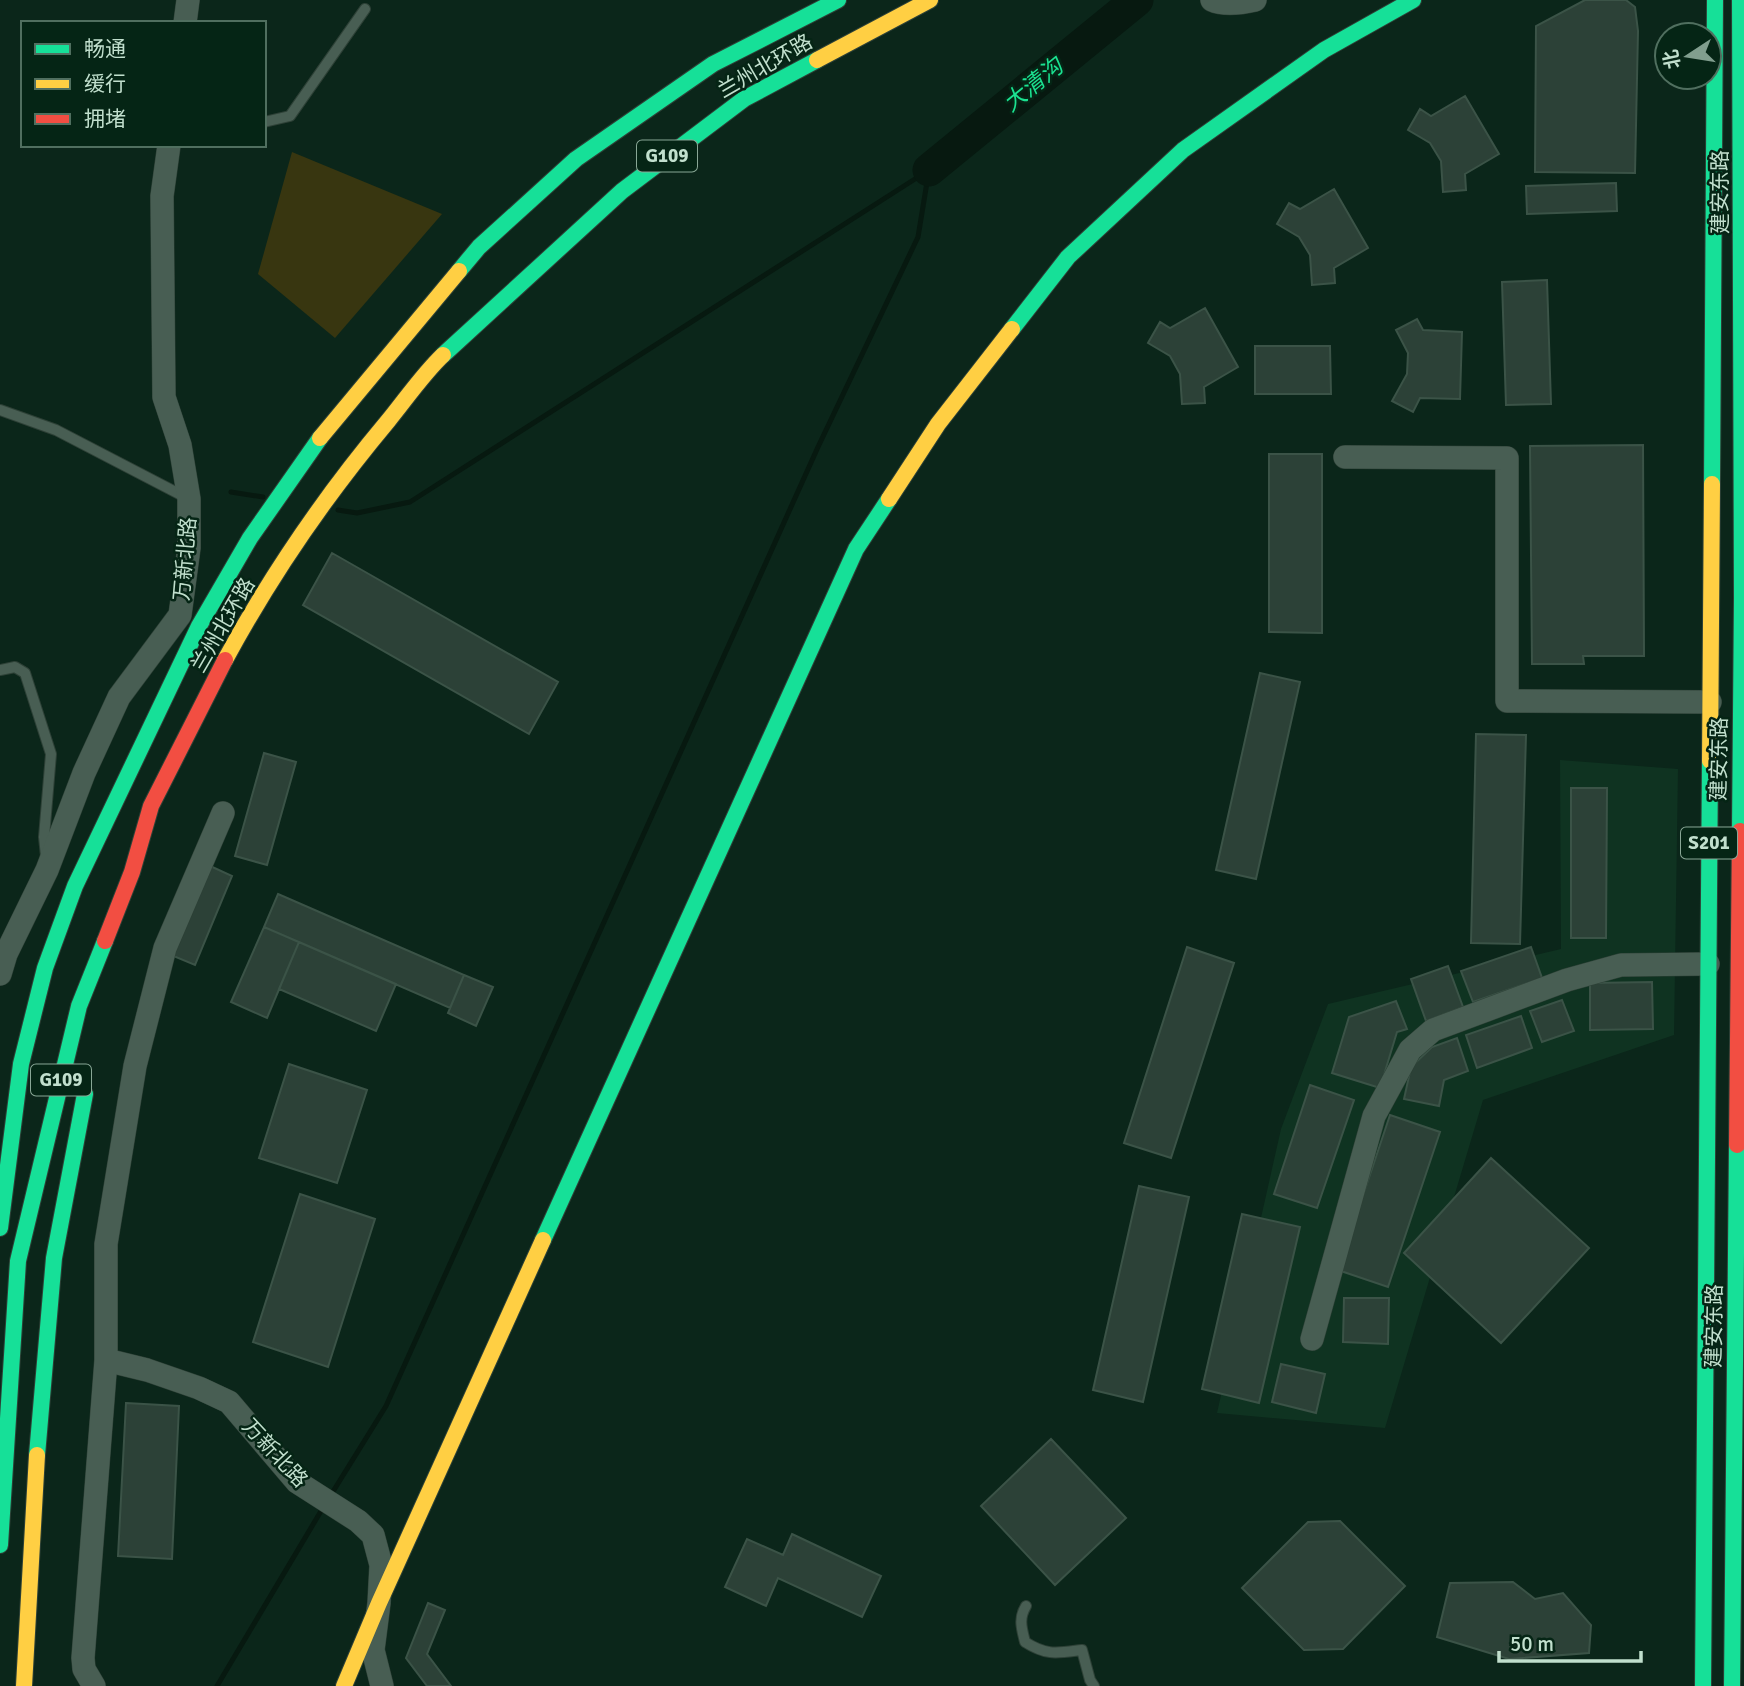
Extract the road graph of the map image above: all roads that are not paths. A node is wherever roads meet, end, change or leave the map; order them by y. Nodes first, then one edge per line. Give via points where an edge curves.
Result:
1 (188, 0) edge
2 (838, 0) edge
3 (930, 0) edge
4 (1255, 0) edge
5 (1412, 0) edge
6 (1715, 0) edge
7 (1740, 0) edge
8 (1215, 1) edge
9 (365, 9) dead end
10 (185, 21) edge
11 (266, 122) edge
12 (169, 147) edge
13 (0, 410) edge
14 (1345, 457) dead end
15 (189, 499) junction
16 (0, 670) edge
17 (1710, 702) junction
18 (223, 813) dead end
19 (47, 870) junction
20 (132, 872) junction
21 (75, 886) junction
22 (117, 952) dead end
23 (1708, 964) junction
24 (0, 974) edge
25 (24, 983) dead end
26 (87, 1082) dead end
27 (0, 1228) edge
28 (1312, 1339) dead end
29 (106, 1360) junction
30 (1, 1538) edge
31 (379, 1603) junction
32 (1026, 1606) dead end
33 (24, 1686) edge
34 (94, 1686) edge
35 (344, 1686) edge
36 (382, 1686) edge
37 (1094, 1686) edge
38 (1703, 1686) edge
39 (1732, 1686) edge

1 - 10 street
2 - 21 main road, 兰州北环路 / G109 via 713,64 576,159 478,247 327,428 250,538 199,626
3 - 20 main road, 兰州北环路 / G109 via 744,99 622,191 438,360 354,463 254,609 151,806
4 - 8 street
5 - 31 main road via 1324,50 1183,150 1068,257 937,424 856,549
6 - 17 main road, 建安东路 / S201
7 - 39 main road, 建安东路 / S201 via 1742,612
9 - 11 lane via 290,116
12 - 15 street, 万新北路 via 162,195 163,397 180,445
13 - 15 lane via 56,430
14 - 17 street via 1507,458 1507,701
15 - 19 street, 万新北路 via 189,548 180,615 119,697
16 - 19 lane via 15,667 25,673 51,754 44,836
17 - 23 main road, 建安东路 / S201
18 - 29 street via 165,948 135,1066 106,1244
19 - 24 street, 万新北路
20 - 22 main road
20 - 30 main road, 兰州北环路 / G109 via 79,1006 18,1261
21 - 25 main road
21 - 27 main road, 兰州北环路 / G109 via 45,968 21,1064
23 - 28 street via 1621,965 1567,980 1433,1030 1410,1050 1374,1116
23 - 38 main road, 建安东路 / S201
26 - 33 main road via 54,1258 19,1663
29 - 31 street, 万新北路 via 147,1370 229,1402 297,1482 373,1535 381,1565
29 - 34 street via 83,1658
31 - 35 main road
31 - 36 street, 万新北路 via 373,1650
32 - 37 lane via 1020,1625 1025,1642 1055,1654 1082,1650

